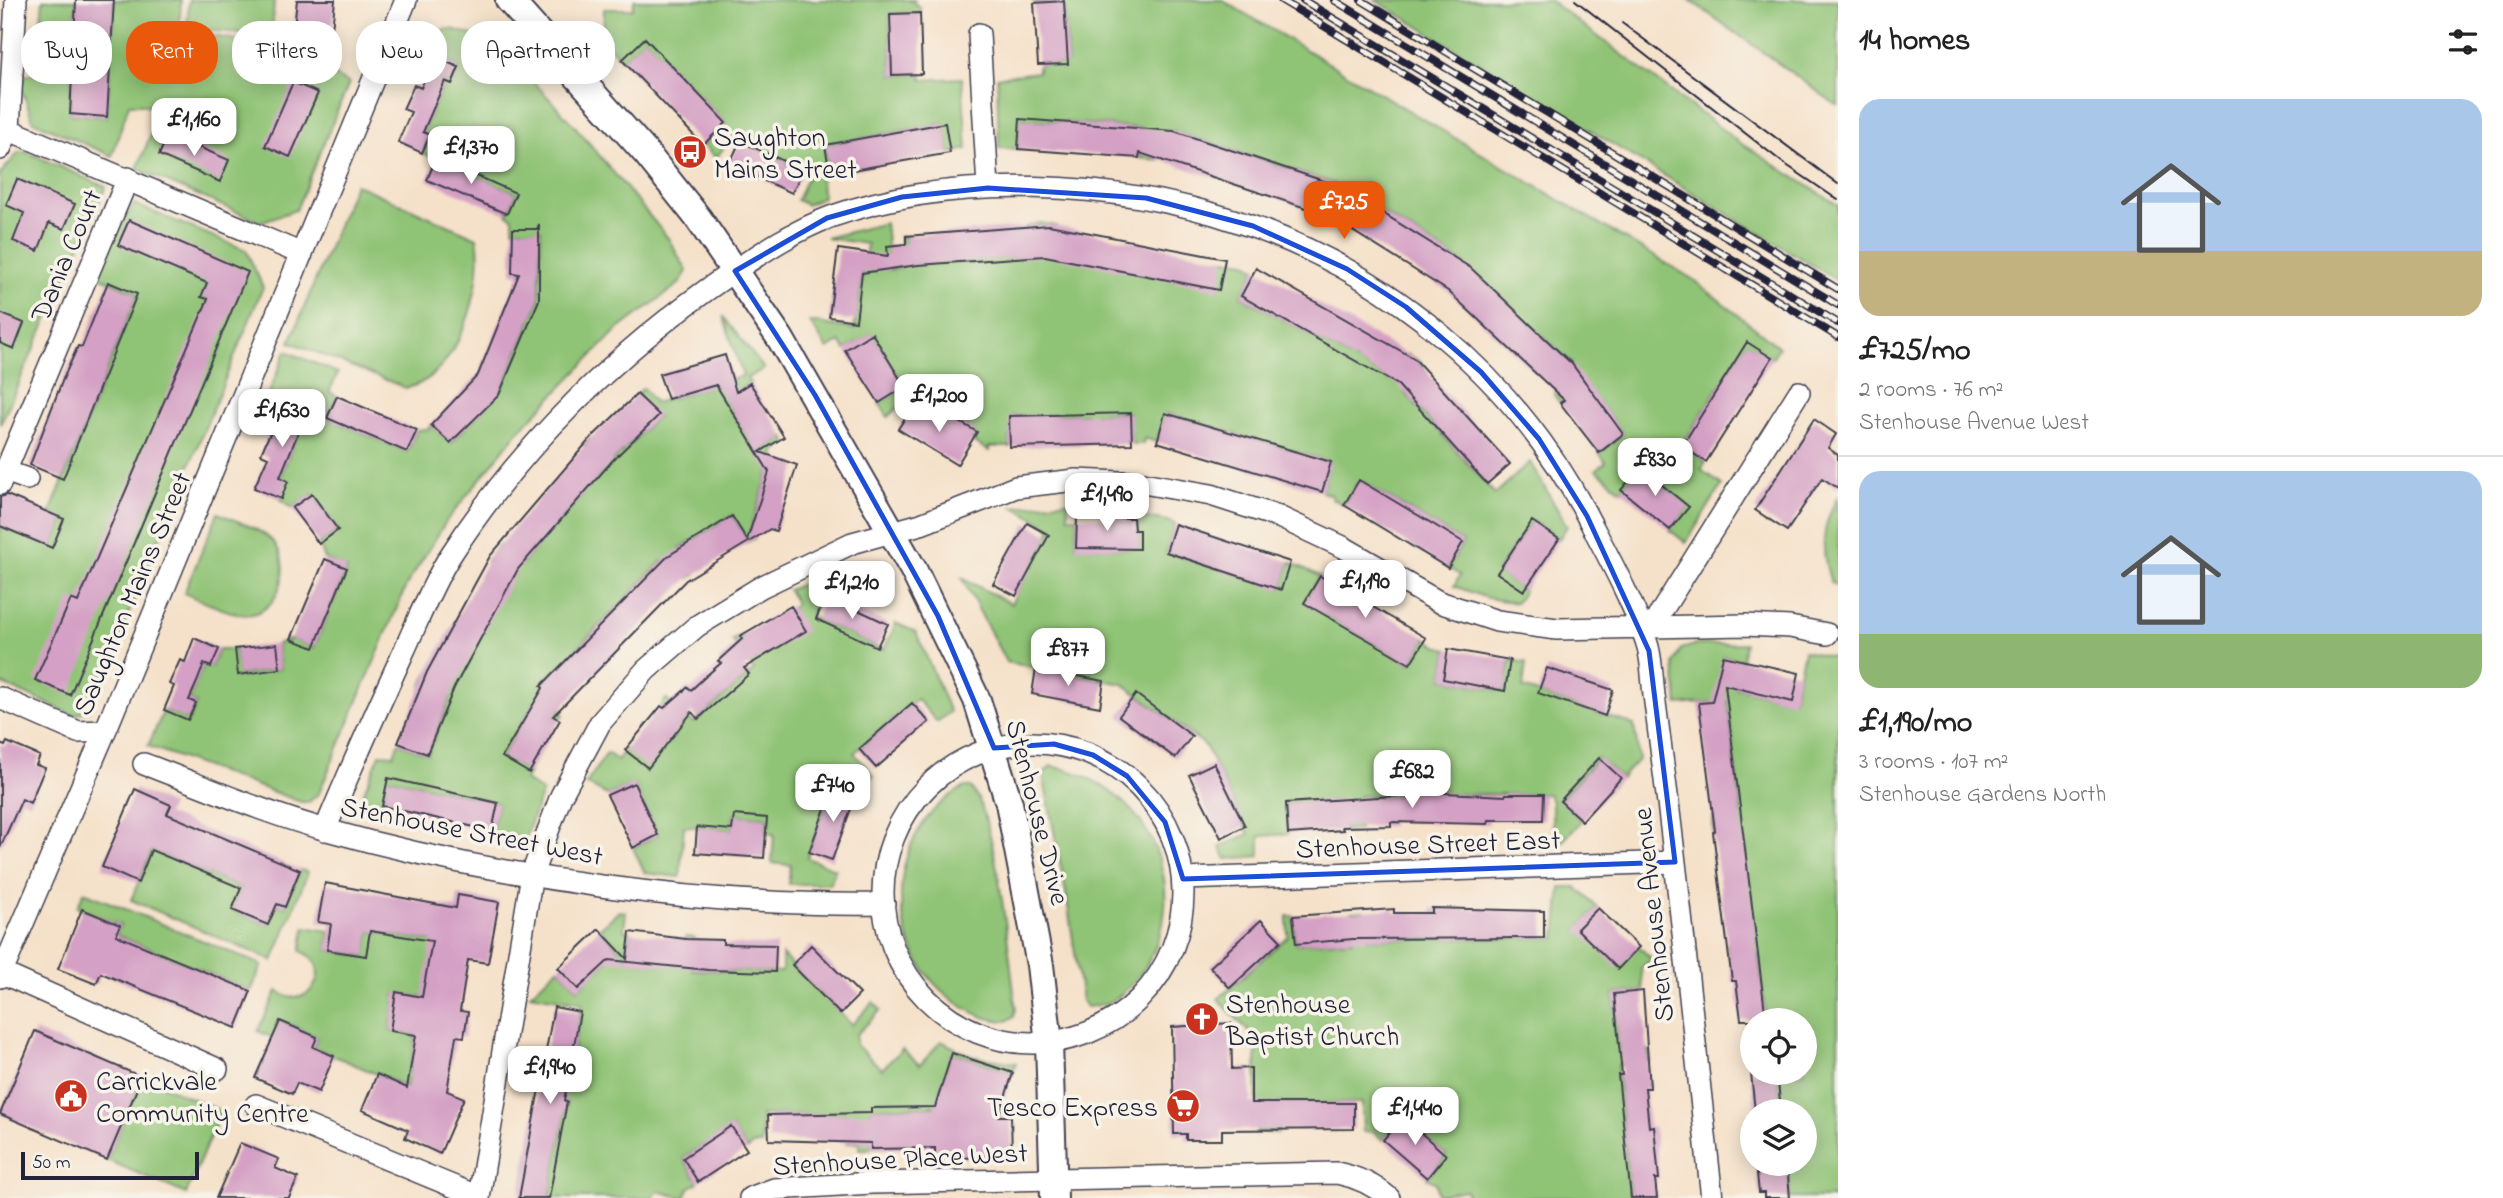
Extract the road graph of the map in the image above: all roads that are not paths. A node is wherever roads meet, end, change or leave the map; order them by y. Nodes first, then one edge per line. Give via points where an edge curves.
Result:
1 (16, 0) edge
2 (406, 0) edge
3 (509, 0) edge
4 (979, 33) dead end
5 (4, 128) edge
6 (0, 149) edge
7 (128, 178) junction
8 (988, 188) junction
9 (302, 254) junction
10 (735, 271) junction
11 (1799, 392) dead end
12 (3, 477) edge
13 (27, 479) dead end
14 (893, 531) junction
15 (1647, 627) junction
16 (1827, 634) dead end
17 (0, 698) edge
18 (103, 731) junction
19 (995, 748) junction
20 (144, 764) dead end
21 (325, 830) junction
22 (1675, 862) junction
23 (532, 874) junction
24 (1183, 879) junction
25 (884, 904) junction
26 (1, 975) edge
27 (1049, 1043) junction
28 (217, 1069) dead end
29 (256, 1105) dead end
30 (1054, 1189) edge
31 (479, 1198) edge
32 (750, 1198) edge
33 (1389, 1198) edge
34 (1712, 1198) edge

1 - 5 street
2 - 9 street, Saughton Mains Street
3 - 10 street, Stenhouse Drive via 646,153
4 - 8 street
5 - 6 street
5 - 7 street
7 - 9 street
7 - 12 street, Dania Court
8 - 10 street, Stenhouse Avenue via 947,190 867,205 800,231
8 - 15 street, Stenhouse Avenue via 1118,194 1201,210 1302,246 1378,288 1451,342 1539,439
9 - 18 street, Saughton Mains Street
10 - 14 street, Stenhouse Drive via 780,338
10 - 21 street, Stenhouse Avenue via 638,342 578,399 463,536 428,597
11 - 15 street
12 - 13 street, Dania Court
14 - 15 street via 1026,485 1076,480 1153,485 1211,495 1279,517 1342,547 1410,588 1466,612 1527,628
14 - 19 street, Stenhouse Drive via 958,658
14 - 23 street via 852,543 738,599 697,626 646,670 600,723 561,796
15 - 16 street via 1790,627
15 - 22 street, Stenhouse Avenue
17 - 18 street via 78,732
18 - 26 street, Saughton Mains Street
19 - 24 street via 1054,744 1093,755 1127,776 1165,822
19 - 25 street via 944,772 906,814 888,857
19 - 27 street, Stenhouse Drive via 1029,895
20 - 21 street, Stenhouse Street West
21 - 23 street, Stenhouse Street West
22 - 24 street, Stenhouse Street East
22 - 34 street, Stenhouse Avenue
23 - 25 street, Stenhouse Street West via 786,903
23 - 31 street
24 - 27 street via 1177,936 1153,983 1129,1009 1100,1028
25 - 27 street via 900,962 929,1002 953,1020 990,1037
26 - 28 street, Saughton Mains Street
27 - 30 street, Stenhouse Drive
29 - 31 street
30 - 32 street, Stenhouse Place West via 789,1187
30 - 33 street, Stenhouse Place West via 1337,1172 1366,1182

